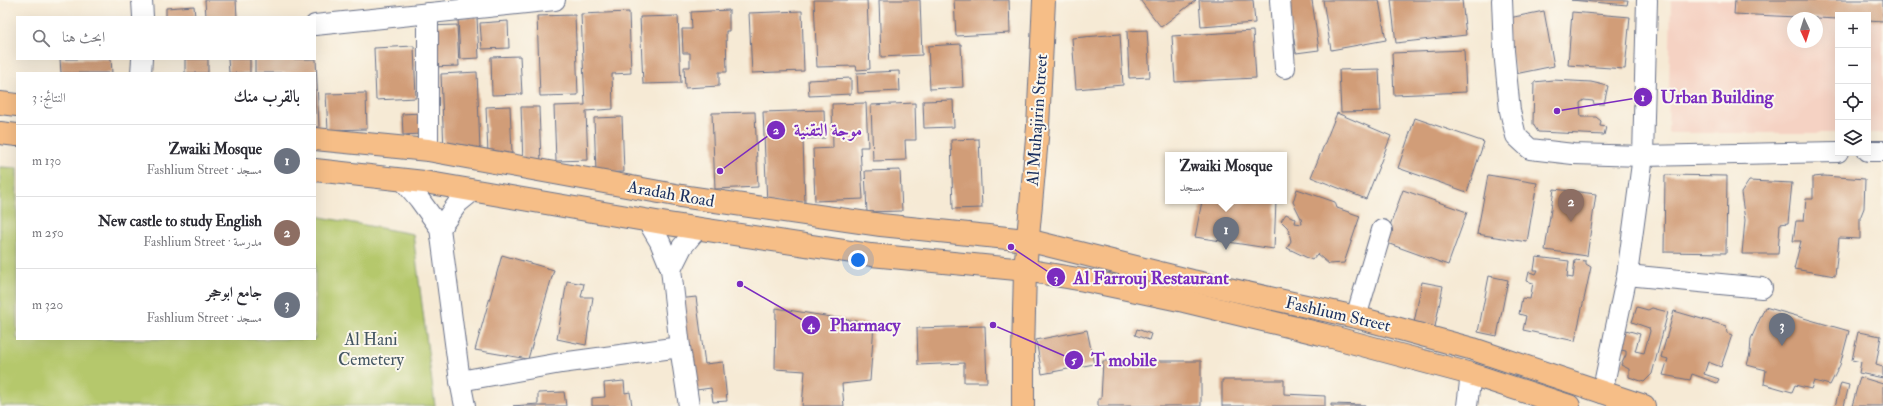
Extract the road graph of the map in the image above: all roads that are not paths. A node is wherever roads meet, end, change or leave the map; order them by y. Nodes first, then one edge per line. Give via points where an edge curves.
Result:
1 (142, 0) edge
2 (555, 0) edge
3 (1044, 0) edge
4 (1280, 0) edge
5 (1502, 0) edge
6 (1647, 0) edge
7 (428, 13) junction
8 (143, 16) edge
9 (316, 25) edge
10 (142, 60) edge
11 (1285, 68) dead end
12 (141, 72) edge
13 (0, 103) edge
14 (16, 105) edge
15 (0, 133) edge
16 (16, 135) edge
17 (316, 139) edge
18 (428, 150) junction
19 (1871, 151) edge
20 (1883, 151) edge
21 (1835, 152) edge
22 (1643, 156) junction
23 (316, 170) edge
24 (402, 179) junction
25 (474, 190) junction
26 (647, 220) junction
27 (440, 228) junction
28 (698, 228) junction
29 (1382, 230) dead end
30 (1027, 240) junction
31 (671, 269) junction
32 (1026, 270) junction
33 (1627, 275) junction
34 (1192, 281) junction
35 (1762, 288) dead end
36 (1184, 301) junction
37 (1356, 317) junction
38 (680, 347) junction
39 (1471, 374) junction
40 (460, 381) junction
41 (1602, 393) junction
42 (465, 406) edge
43 (689, 406) edge
44 (1023, 406) edge
45 (1467, 406) edge
46 (1569, 406) edge
47 (1644, 406) edge

1 - 8 street
2 - 7 street
3 - 30 main road, Al Muhajirin Street via 1038,128
4 - 11 street
5 - 22 street via 1510,111 1519,140 1530,149 1548,152
6 - 22 street
7 - 9 street
7 - 18 street
10 - 12 street
13 - 14 main road
15 - 16 main road
17 - 18 main road, Aradah Road
18 - 30 main road, Aradah Road via 681,196 881,225
19 - 20 street
21 - 22 street
22 - 33 street
23 - 24 main road, Aradah Road
24 - 25 main road, Aradah Road
24 - 27 street
25 - 26 main road, Aradah Road
25 - 27 street via 458,203
26 - 28 main road, Aradah Road
26 - 31 street
27 - 40 street
28 - 31 street via 682,247
28 - 32 main road, Aradah Road via 871,255
29 - 37 street
30 - 32 main road, Al Muhajirin Street
30 - 34 main road, Fashlium Street
31 - 38 street
32 - 36 main road, Fashlium Street
32 - 44 main road, Al Muhajirin Street
33 - 35 street
33 - 41 street
34 - 36 main road
34 - 37 main road, Fashlium Street
36 - 39 main road, Fashlium Street
37 - 41 main road, Fashlium Street via 1473,349
38 - 40 street
38 - 43 street
39 - 45 street
39 - 46 main road, Fashlium Street
40 - 42 street
41 - 47 main road, Fashlium Street

